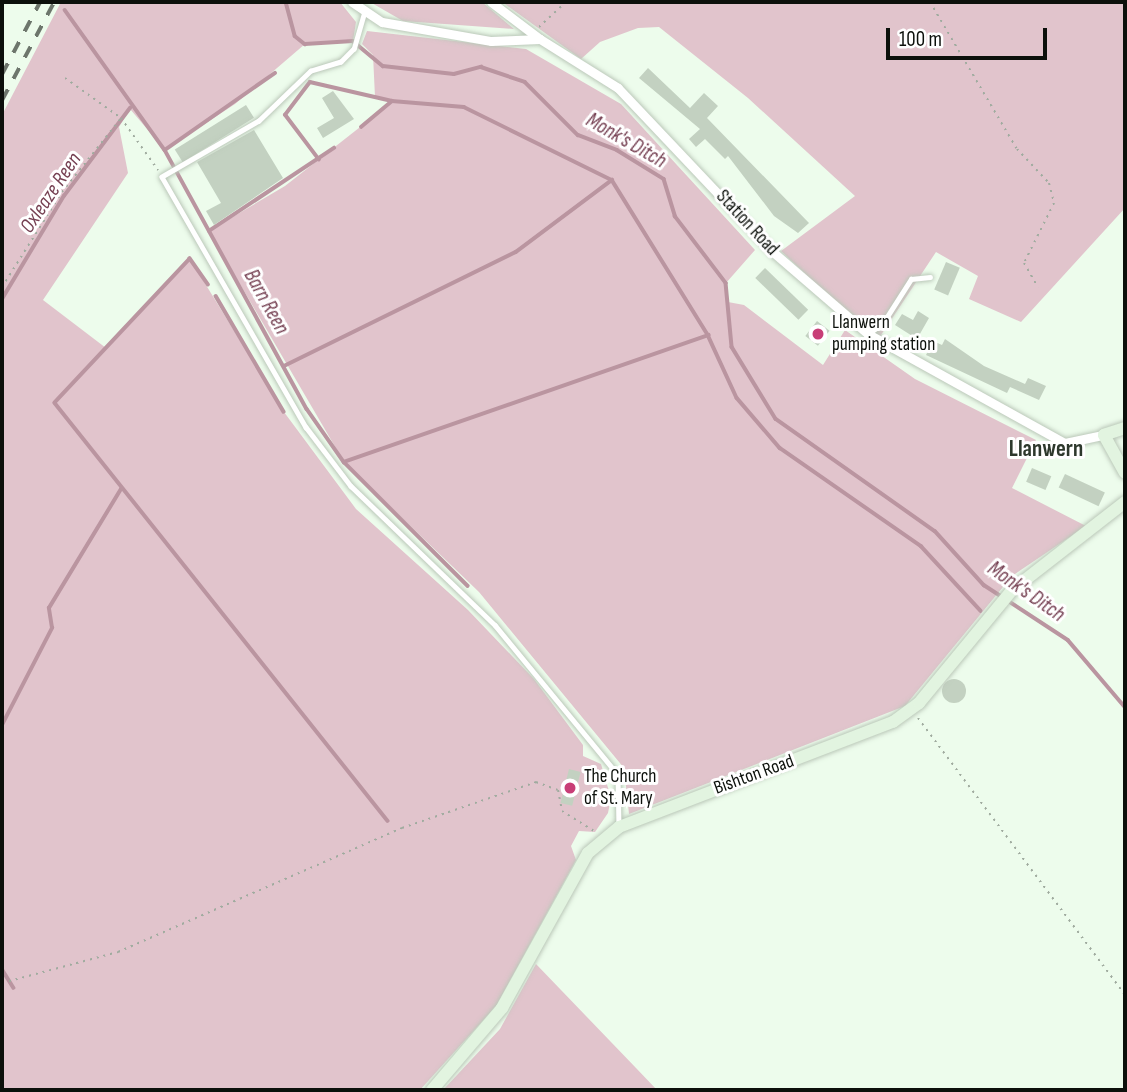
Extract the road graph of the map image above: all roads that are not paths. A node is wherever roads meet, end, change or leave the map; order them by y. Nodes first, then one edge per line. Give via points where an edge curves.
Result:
1 (352, 2) edge
2 (491, 2) edge
3 (364, 15) junction
4 (536, 36) junction
5 (930, 277) dead end
6 (868, 334) junction
7 (1125, 428) edge
8 (1104, 435) junction
9 (1125, 473) edge
10 (1125, 502) edge
11 (619, 827) junction
12 (432, 1090) edge

1 - 3 street
2 - 4 street, Station Road
3 - 4 street via 491,41
3 - 11 lane via 354,49 341,62 302,77 259,121 162,177 306,427 351,486 495,625 618,775
4 - 6 street, Station Road via 618,88 773,252
5 - 6 lane via 911,279 883,323
6 - 8 street, Station Road via 1054,438 1085,443
7 - 8 street
8 - 9 street
10 - 11 street, Bishton Road via 1012,590 911,709 865,735
11 - 12 street, Bishton Road via 588,853 480,1041

